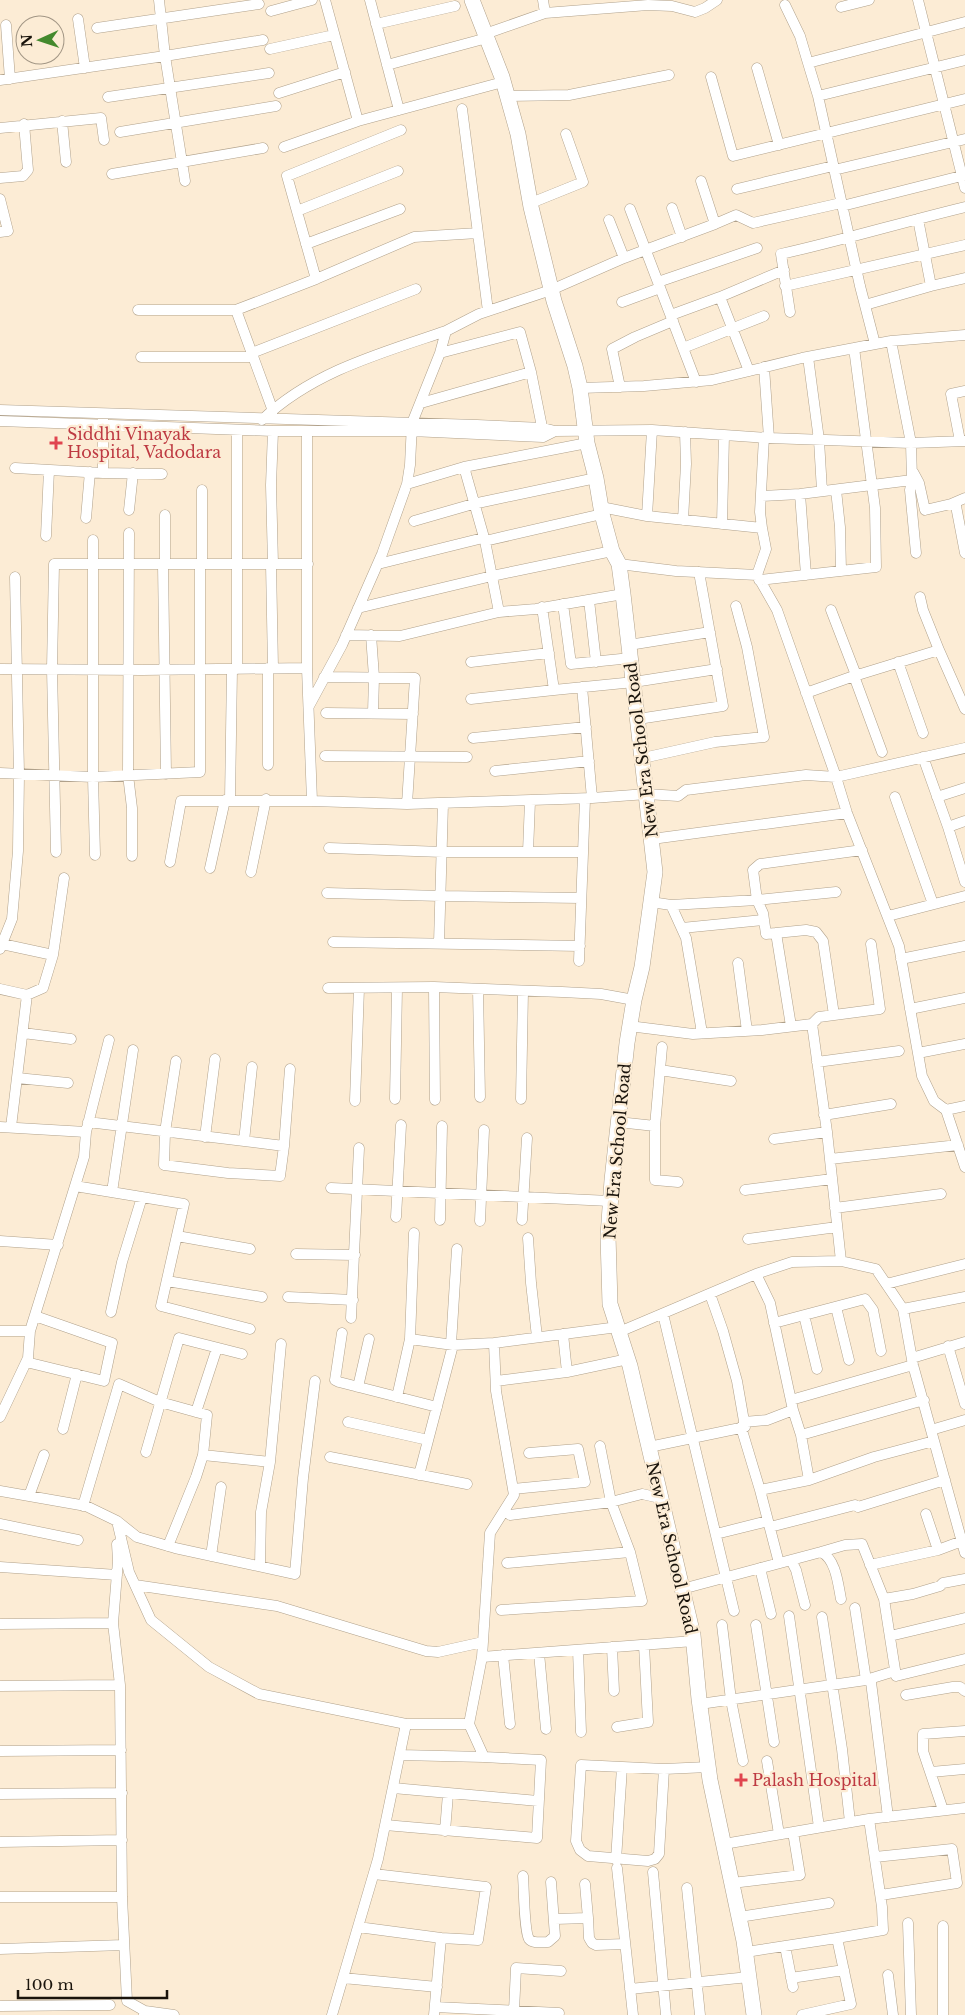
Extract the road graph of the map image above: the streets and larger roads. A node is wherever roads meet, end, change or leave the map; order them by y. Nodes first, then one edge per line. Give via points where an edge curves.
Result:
1 (159, 0) edge
2 (312, 0) edge
3 (325, 0) edge
4 (370, 0) edge
5 (472, 0) edge
6 (543, 0) edge
7 (717, 0) edge
8 (869, 0) edge
9 (918, 0) edge
10 (259, 4) dead end
11 (785, 5) dead end
12 (455, 6) dead end
13 (841, 7) dead end
14 (270, 11) dead end
15 (545, 13) junction
16 (78, 19) dead end
17 (161, 20) junction
18 (965, 22) edge
19 (376, 24) junction
20 (6, 25) dead end
21 (97, 28) dead end
22 (926, 32) junction
23 (334, 35) junction
24 (486, 36) junction
25 (263, 40) dead end
26 (270, 49) dead end
27 (165, 56) junction
28 (965, 60) edge
29 (808, 63) junction
30 (387, 65) junction
31 (85, 68) junction
32 (757, 68) dead end
33 (934, 68) junction
34 (345, 72) junction
35 (268, 73) dead end
36 (669, 75) dead end
37 (711, 77) dead end
38 (5, 79) edge
39 (170, 88) junction
40 (506, 89) junction
41 (279, 93) dead end
42 (818, 96) junction
43 (108, 97) dead end
44 (965, 99) edge
45 (945, 104) junction
46 (276, 106) dead end
47 (462, 109) dead end
48 (399, 110) junction
49 (358, 120) junction
50 (62, 121) junction
51 (176, 123) junction
52 (24, 124) junction
53 (0, 128) edge
54 (401, 130) dead end
55 (120, 132) dead end
56 (566, 134) dead end
57 (826, 134) junction
58 (965, 139) edge
59 (104, 140) dead end
60 (954, 142) junction
61 (779, 145) junction
62 (284, 147) dead end
63 (263, 148) dead end
64 (66, 162) dead end
65 (182, 162) junction
66 (833, 168) junction
67 (398, 171) dead end
68 (112, 174) dead end
69 (963, 175) edge
70 (0, 178) edge
71 (185, 181) dead end
72 (701, 181) dead end
73 (965, 188) edge
74 (737, 189) dead end
75 (0, 198) edge
76 (531, 203) junction
77 (842, 204) junction
78 (965, 207) edge
79 (672, 208) dead end
80 (400, 209) dead end
81 (630, 209) dead end
82 (297, 210) junction
83 (918, 218) junction
84 (609, 220) dead end
85 (715, 224) junction
86 (0, 232) edge
87 (478, 233) junction
88 (682, 237) junction
89 (849, 238) junction
90 (306, 244) junction
91 (965, 245) edge
92 (757, 248) dead end
93 (646, 250) junction
94 (923, 254) junction
95 (624, 258) junction
96 (784, 270) junction
97 (857, 271) junction
98 (965, 278) edge
99 (316, 279) junction
100 (659, 285) junction
101 (785, 286) junction
102 (930, 286) junction
103 (416, 289) dead end
104 (551, 290) junction
105 (720, 297) junction
106 (622, 302) dead end
107 (865, 305) junction
108 (138, 310) dead end
109 (236, 310) junction
110 (488, 311) junction
111 (790, 312) dead end
112 (764, 316) dead end
113 (672, 318) junction
114 (732, 328) junction
115 (446, 331) junction
116 (965, 335) edge
117 (891, 341) junction
118 (875, 344) junction
119 (683, 348) junction
120 (854, 348) junction
121 (440, 354) junction
122 (253, 355) junction
123 (140, 357) dead end
124 (808, 357) junction
125 (764, 367) junction
126 (749, 371) junction
127 (532, 372) junction
128 (696, 382) junction
129 (620, 387) junction
130 (580, 388) junction
131 (965, 391) edge
132 (421, 403) junction
133 (0, 410) edge
134 (273, 411) junction
135 (103, 413) junction
136 (263, 420) junction
137 (0, 422) edge
138 (103, 424) junction
139 (411, 427) junction
140 (237, 430) junction
141 (256, 430) junction
142 (652, 430) junction
143 (273, 431) junction
144 (307, 431) junction
145 (543, 432) junction
146 (685, 432) junction
147 (724, 434) junction
148 (586, 437) junction
149 (767, 438) junction
150 (819, 440) junction
151 (962, 441) edge
152 (867, 442) junction
153 (911, 443) junction
154 (464, 467) junction
155 (15, 468) dead end
156 (912, 468) junction
157 (49, 470) junction
158 (90, 472) junction
159 (102, 473) junction
160 (132, 474) junction
161 (162, 474) dead end
162 (596, 478) junction
163 (912, 480) junction
164 (407, 484) junction
165 (873, 486) junction
166 (202, 490) dead end
167 (836, 490) junction
168 (822, 492) junction
169 (800, 494) junction
170 (761, 496) junction
171 (965, 498) edge
172 (473, 504) junction
173 (951, 504) junction
174 (129, 510) dead end
175 (602, 510) junction
176 (165, 515) dead end
177 (647, 516) junction
178 (86, 518) dead end
179 (414, 520) dead end
180 (683, 520) junction
181 (722, 524) junction
182 (762, 528) junction
183 (129, 532) dead end
184 (46, 536) dead end
185 (484, 539) junction
186 (93, 540) dead end
187 (916, 553) dead end
188 (965, 553) edge
189 (615, 557) junction
190 (92, 564) junction
191 (128, 564) junction
192 (164, 564) junction
193 (201, 564) junction
194 (237, 564) junction
195 (272, 564) junction
196 (308, 564) junction
197 (378, 564) junction
198 (841, 571) junction
199 (699, 572) junction
200 (806, 575) junction
201 (492, 576) junction
202 (15, 577) dead end
203 (758, 577) junction
204 (623, 594) junction
205 (920, 597) dead end
206 (589, 600) junction
207 (563, 604) junction
208 (736, 606) dead end
209 (358, 608) junction
210 (542, 608) junction
211 (831, 610) dead end
212 (500, 612) junction
213 (710, 632) junction
214 (346, 635) junction
215 (371, 635) junction
216 (939, 650) junction
217 (630, 652) junction
218 (549, 653) junction
219 (471, 662) dead end
220 (596, 662) junction
221 (898, 662) junction
222 (200, 668) junction
223 (271, 668) junction
224 (307, 668) junction
225 (0, 669) edge
226 (16, 669) junction
227 (52, 669) junction
228 (234, 669) junction
229 (717, 669) junction
230 (93, 670) junction
231 (128, 670) junction
232 (165, 670) junction
233 (855, 676) junction
234 (324, 677) junction
235 (374, 678) junction
236 (634, 682) junction
237 (582, 687) junction
238 (554, 690) junction
239 (806, 693) junction
240 (471, 699) dead end
241 (309, 706) junction
242 (965, 709) edge
243 (326, 713) dead end
244 (373, 713) junction
245 (413, 714) junction
246 (638, 719) junction
247 (586, 727) junction
248 (923, 733) dead end
249 (473, 738) dead end
250 (965, 748) edge
251 (882, 752) dead end
252 (324, 756) dead end
253 (467, 757) dead end
254 (923, 757) junction
255 (410, 758) junction
256 (643, 758) junction
257 (589, 761) junction
258 (268, 765) dead end
259 (495, 771) dead end
260 (0, 773) edge
261 (19, 774) junction
262 (166, 774) junction
263 (128, 775) junction
264 (55, 776) junction
265 (93, 776) junction
266 (836, 777) junction
267 (965, 788) edge
268 (647, 794) junction
269 (896, 797) dead end
270 (937, 797) junction
271 (588, 798) junction
272 (227, 800) junction
273 (266, 800) junction
274 (312, 800) junction
275 (530, 801) junction
276 (443, 803) junction
277 (407, 804) junction
278 (847, 813) junction
279 (965, 821) edge
280 (948, 827) junction
281 (652, 839) junction
282 (329, 848) dead end
283 (862, 850) junction
284 (56, 852) dead end
285 (443, 852) junction
286 (528, 852) junction
287 (583, 852) junction
288 (96, 855) dead end
289 (132, 856) dead end
290 (170, 862) dead end
291 (962, 862) edge
292 (210, 868) dead end
293 (251, 872) dead end
294 (64, 878) dead end
295 (965, 882) edge
296 (836, 892) dead end
297 (327, 893) dead end
298 (441, 896) junction
299 (965, 896) edge
300 (581, 898) junction
301 (757, 900) junction
302 (651, 902) junction
303 (933, 904) junction
304 (672, 905) junction
305 (888, 916) junction
306 (764, 920) junction
307 (682, 928) junction
308 (776, 933) junction
309 (333, 942) dead end
310 (438, 943) junction
311 (871, 944) dead end
312 (580, 946) junction
313 (965, 946) edge
314 (1, 947) edge
315 (53, 955) junction
316 (901, 958) junction
317 (579, 961) dead end
318 (738, 963) dead end
319 (434, 987) junction
320 (328, 988) dead end
321 (359, 988) junction
322 (397, 988) junction
323 (0, 989) edge
324 (478, 989) junction
325 (523, 991) junction
326 (28, 994) junction
327 (965, 998) edge
328 (634, 1000) junction
329 (910, 1009) junction
330 (834, 1015) junction
331 (812, 1024) junction
332 (629, 1026) junction
333 (791, 1026) junction
334 (747, 1031) junction
335 (23, 1033) junction
336 (702, 1033) junction
337 (71, 1039) dead end
338 (109, 1040) dead end
339 (965, 1044) edge
340 (662, 1047) dead end
341 (133, 1050) dead end
342 (899, 1051) dead end
343 (918, 1053) junction
344 (216, 1059) dead end
345 (176, 1061) dead end
346 (817, 1062) junction
347 (252, 1067) dead end
348 (290, 1069) dead end
349 (660, 1070) junction
350 (17, 1078) junction
351 (731, 1080) dead end
352 (68, 1083) dead end
353 (480, 1097) dead end
354 (395, 1099) dead end
355 (355, 1100) dead end
356 (435, 1100) dead end
357 (521, 1100) dead end
358 (891, 1104) dead end
359 (965, 1106) edge
360 (946, 1110) junction
361 (824, 1115) junction
362 (618, 1122) junction
363 (401, 1125) dead end
364 (121, 1126) junction
365 (442, 1126) dead end
366 (655, 1126) junction
367 (0, 1127) edge
368 (11, 1127) junction
369 (87, 1127) junction
370 (484, 1130) dead end
371 (165, 1132) junction
372 (826, 1132) junction
373 (205, 1136) junction
374 (527, 1138) dead end
375 (774, 1139) dead end
376 (244, 1141) junction
377 (958, 1144) junction
378 (284, 1146) junction
379 (359, 1148) dead end
380 (963, 1156) edge
381 (830, 1159) junction
382 (965, 1167) edge
383 (832, 1179) junction
384 (678, 1182) dead end
385 (75, 1186) junction
386 (331, 1188) dead end
387 (357, 1189) junction
388 (745, 1190) dead end
389 (112, 1192) junction
390 (398, 1192) junction
391 (441, 1193) junction
392 (941, 1194) dead end
393 (482, 1195) junction
394 (142, 1197) junction
395 (524, 1197) junction
396 (610, 1201) junction
397 (835, 1208) junction
398 (396, 1217) dead end
399 (440, 1220) dead end
400 (522, 1220) dead end
401 (480, 1221) dead end
402 (837, 1227) junction
403 (414, 1234) dead end
404 (177, 1236) junction
405 (528, 1238) dead end
406 (748, 1239) dead end
407 (0, 1241) edge
408 (58, 1245) junction
409 (457, 1248) dead end
410 (250, 1249) dead end
411 (296, 1254) dead end
412 (355, 1255) junction
413 (841, 1262) junction
414 (965, 1264) edge
415 (756, 1274) junction
416 (167, 1282) junction
417 (886, 1284) junction
418 (710, 1294) junction
419 (262, 1297) dead end
420 (288, 1297) dead end
421 (965, 1297) edge
422 (353, 1300) junction
423 (836, 1307) junction
424 (903, 1309) junction
425 (110, 1312) dead end
426 (663, 1314) junction
427 (35, 1316) junction
428 (804, 1316) junction
429 (351, 1318) dead end
430 (774, 1323) junction
431 (250, 1329) dead end
432 (618, 1330) junction
433 (0, 1331) edge
434 (30, 1331) junction
435 (342, 1333) dead end
436 (563, 1334) junction
437 (537, 1337) junction
438 (369, 1339) dead end
439 (410, 1339) junction
440 (965, 1342) edge
441 (494, 1343) junction
442 (281, 1344) dead end
443 (452, 1345) junction
444 (948, 1346) junction
445 (217, 1348) junction
446 (881, 1351) dead end
447 (242, 1354) dead end
448 (628, 1359) junction
449 (849, 1360) dead end
450 (26, 1362) junction
451 (913, 1362) junction
452 (818, 1369) dead end
453 (567, 1372) junction
454 (77, 1374) junction
455 (315, 1380) dead end
456 (104, 1381) junction
457 (496, 1381) junction
458 (119, 1384) junction
459 (358, 1387) junction
460 (5, 1395) edge
461 (397, 1397) junction
462 (924, 1400) junction
463 (160, 1402) junction
464 (965, 1404) edge
465 (792, 1405) junction
466 (437, 1407) junction
467 (196, 1412) junction
468 (0, 1417) edge
469 (965, 1420) edge
470 (348, 1422) dead end
471 (742, 1425) junction
472 (63, 1429) dead end
473 (932, 1430) junction
474 (800, 1435) junction
475 (694, 1438) junction
476 (428, 1440) junction
477 (934, 1441) junction
478 (600, 1446) dead end
479 (649, 1447) junction
480 (146, 1452) dead end
481 (529, 1453) dead end
482 (44, 1455) dead end
483 (203, 1455) junction
484 (330, 1457) dead end
485 (270, 1462) junction
486 (419, 1475) junction
487 (809, 1480) junction
488 (945, 1480) junction
489 (467, 1484) dead end
490 (222, 1487) dead end
491 (513, 1489) junction
492 (760, 1490) junction
493 (0, 1491) edge
494 (29, 1496) junction
495 (660, 1498) junction
496 (611, 1502) junction
497 (83, 1506) junction
498 (926, 1514) dead end
499 (510, 1515) dead end
500 (117, 1521) junction
501 (0, 1524) edge
502 (769, 1524) junction
503 (716, 1534) junction
504 (78, 1540) dead end
505 (964, 1540) edge
506 (168, 1546) junction
507 (938, 1550) junction
508 (630, 1552) junction
509 (821, 1552) junction
510 (965, 1553) edge
511 (211, 1556) junction
512 (791, 1560) junction
513 (507, 1563) dead end
514 (779, 1563) junction
515 (870, 1565) junction
516 (260, 1566) junction
517 (0, 1567) edge
518 (760, 1568) junction
519 (117, 1574) junction
520 (725, 1577) junction
521 (965, 1579) edge
522 (135, 1585) junction
523 (682, 1589) junction
524 (841, 1599) dead end
525 (884, 1599) junction
526 (805, 1605) dead end
527 (855, 1608) dead end
528 (501, 1610) dead end
529 (734, 1611) dead end
530 (771, 1614) dead end
531 (789, 1616) dead end
532 (822, 1616) dead end
533 (965, 1618) edge
534 (113, 1622) junction
535 (0, 1624) edge
536 (722, 1625) dead end
537 (756, 1625) dead end
538 (890, 1636) junction
539 (694, 1641) junction
540 (483, 1642) junction
541 (644, 1645) junction
542 (612, 1647) junction
543 (578, 1650) junction
544 (539, 1652) junction
545 (503, 1655) junction
546 (482, 1657) junction
547 (965, 1659) edge
548 (895, 1671) junction
549 (866, 1680) junction
550 (120, 1685) junction
551 (833, 1685) junction
552 (0, 1686) edge
553 (800, 1690) junction
554 (614, 1691) dead end
555 (965, 1691) edge
556 (906, 1694) dead end
557 (766, 1695) junction
558 (731, 1700) junction
559 (700, 1704) junction
560 (406, 1724) junction
561 (469, 1724) junction
562 (510, 1724) dead end
563 (617, 1727) dead end
564 (546, 1729) dead end
565 (965, 1731) edge
566 (581, 1732) dead end
567 (774, 1742) dead end
568 (121, 1750) junction
569 (0, 1751) edge
570 (400, 1754) junction
571 (484, 1757) junction
572 (743, 1761) dead end
573 (767, 1762) dead end
574 (708, 1766) junction
575 (622, 1767) junction
576 (664, 1769) junction
577 (965, 1769) edge
578 (931, 1772) junction
579 (393, 1788) junction
580 (122, 1792) junction
581 (0, 1794) edge
582 (448, 1794) junction
583 (538, 1801) junction
584 (965, 1808) edge
585 (943, 1810) junction
586 (888, 1817) junction
587 (869, 1820) junction
588 (850, 1822) junction
589 (385, 1825) junction
590 (819, 1827) junction
591 (445, 1831) junction
592 (793, 1832) junction
593 (779, 1834) junction
594 (122, 1840) junction
595 (0, 1842) edge
596 (724, 1844) junction
597 (875, 1856) junction
598 (616, 1864) junction
599 (653, 1872) dead end
600 (374, 1874) junction
601 (523, 1876) dead end
602 (551, 1882) dead end
603 (732, 1883) junction
604 (585, 1884) dead end
605 (687, 1888) dead end
606 (881, 1895) junction
607 (0, 1897) edge
608 (122, 1898) junction
609 (829, 1903) dead end
610 (739, 1917) junction
611 (588, 1918) junction
612 (555, 1919) junction
613 (908, 1923) dead end
614 (943, 1926) dead end
615 (358, 1927) junction
616 (441, 1938) junction
617 (837, 1938) junction
618 (625, 1944) junction
619 (124, 1945) junction
620 (785, 1946) junction
621 (0, 1949) edge
622 (746, 1952) junction
623 (844, 1970) junction
624 (561, 1971) dead end
625 (888, 1975) dead end
626 (749, 1977) junction
627 (343, 1978) junction
628 (696, 1982) junction
629 (663, 1985) junction
630 (437, 1987) junction
631 (630, 1990) junction
632 (110, 2005) dead end
633 (0, 2006) edge
634 (435, 2011) edge
635 (514, 2011) junction
636 (144, 2013) edge
637 (559, 2013) dead end
638 (170, 2015) edge
639 (332, 2015) edge
640 (633, 2015) edge
641 (666, 2015) edge
642 (700, 2015) edge
643 (754, 2015) edge
644 (802, 2015) edge
645 (893, 2015) edge
646 (911, 2015) edge
647 (944, 2015) edge

1 - 17 street
2 - 14 street
3 - 23 street
4 - 19 street
5 - 24 street, New Era School Road
6 - 15 street
7 - 15 street via 695,12 672,6 648,5
8 - 13 street
9 - 22 street
10 - 17 street
11 - 29 street via 800,36
12 - 19 street
15 - 24 street
16 - 31 street
17 - 21 street
17 - 27 street
18 - 22 street
19 - 30 street
20 - 38 street
22 - 29 street
22 - 33 street
23 - 26 street
23 - 34 street
24 - 30 street
24 - 40 street, New Era School Road
25 - 27 street
27 - 31 street
27 - 39 street
28 - 33 street
29 - 42 street
30 - 48 street
31 - 38 street
32 - 61 street
33 - 42 street
33 - 45 street
34 - 41 street
34 - 49 street
35 - 39 street
36 - 40 street via 568,95
37 - 61 street via 733,156
39 - 43 street
39 - 51 street
40 - 48 street
40 - 76 street, New Era School Road
42 - 57 street
44 - 45 street
45 - 57 street
45 - 60 street
46 - 51 street
47 - 87 street
48 - 49 street
49 - 62 street
50 - 52 street
50 - 59 street via 101,118
50 - 64 street
51 - 55 street
51 - 65 street
52 - 53 street
52 - 70 street via 28,170 23,176
54 - 82 street via 289,174 287,179
56 - 76 street via 583,182
57 - 61 street
57 - 66 street
58 - 60 street
60 - 66 street
60 - 69 street
63 - 65 street
65 - 68 street
65 - 71 street
66 - 74 street
66 - 77 street
67 - 82 street
69 - 73 street
69 - 77 street
72 - 85 street
75 - 86 street via 8,231
76 - 104 street, New Era School Road
77 - 85 street via 753,223 736,215
77 - 89 street
78 - 83 street
79 - 88 street
80 - 90 street
81 - 93 street
82 - 90 street
83 - 89 street
83 - 94 street
84 - 95 street
85 - 88 street
87 - 99 street via 414,237
87 - 110 street
88 - 93 street
89 - 96 street via 781,254
89 - 97 street
90 - 99 street
91 - 94 street
92 - 100 street
93 - 95 street
93 - 100 street
94 - 97 street
94 - 102 street
95 - 104 street
96 - 101 street
96 - 105 street
97 - 101 street
97 - 107 street
98 - 102 street
99 - 109 street
100 - 106 street
100 - 113 street
101 - 111 street
102 - 107 street
103 - 122 street
104 - 110 street
104 - 130 street, New Era School Road
105 - 113 street
105 - 114 street
107 - 118 street
108 - 109 street
109 - 122 street
110 - 115 street
112 - 114 street
113 - 119 street
113 - 129 street via 612,350
114 - 119 street
114 - 126 street
115 - 121 street
115 - 134 street via 381,352 337,371 302,388
116 - 117 street
117 - 118 street
117 - 153 street
118 - 120 street
119 - 128 street
120 - 124 street
120 - 152 street
121 - 127 street via 520,332
121 - 132 street
122 - 123 street
122 - 134 street
124 - 125 street
124 - 150 street
125 - 126 street
125 - 149 street
126 - 128 street
127 - 132 street
127 - 145 street
128 - 129 street
129 - 130 street
130 - 148 street, New Era School Road
131 - 151 street via 951,394
132 - 139 street
133 - 135 street
134 - 136 street
135 - 136 street
135 - 138 street
136 - 139 street
136 - 141 street
137 - 138 street
138 - 140 street
138 - 159 street
139 - 144 street
139 - 145 street
139 - 164 street
140 - 141 street
140 - 194 street
141 - 143 street
142 - 146 street
142 - 148 street
142 - 177 street
143 - 144 street
143 - 195 street
144 - 196 street
145 - 148 street
146 - 147 street
146 - 180 street
147 - 149 street
147 - 181 street
148 - 154 street
148 - 162 street, New Era School Road
149 - 150 street
149 - 170 street
150 - 152 street
150 - 168 street
151 - 153 street
152 - 153 street
152 - 165 street
153 - 156 street
154 - 164 street
154 - 172 street
155 - 157 street
156 - 163 street
156 - 173 street via 925,510
157 - 158 street
157 - 184 street
158 - 159 street
158 - 178 street
159 - 160 street
160 - 161 street
160 - 174 street
162 - 172 street
162 - 175 street, New Era School Road
163 - 165 street
163 - 187 street via 910,490
164 - 197 street
165 - 167 street
165 - 198 street via 876,567
166 - 193 street
167 - 168 street
167 - 198 street
168 - 169 street
169 - 170 street
169 - 200 street
170 - 182 street
171 - 173 street
172 - 179 street
172 - 185 street
173 - 188 street via 956,506
175 - 177 street
175 - 185 street
175 - 189 street, New Era School Road
176 - 192 street
177 - 180 street
180 - 181 street
181 - 182 street
182 - 203 street via 766,549
183 - 191 street
185 - 197 street
185 - 201 street
186 - 190 street
189 - 199 street
189 - 201 street
189 - 204 street, New Era School Road
190 - 191 street
190 - 227 street via 54,564
190 - 230 street
191 - 192 street
191 - 231 street
192 - 193 street
192 - 232 street
193 - 194 street
193 - 222 street
194 - 195 street
194 - 228 street
195 - 196 street
195 - 223 street
196 - 224 street
197 - 209 street
198 - 200 street
199 - 203 street
199 - 213 street
200 - 203 street
201 - 209 street
201 - 212 street
202 - 226 street
203 - 239 street via 777,610
204 - 206 street
204 - 217 street, New Era School Road
205 - 216 street
206 - 207 street
206 - 220 street
207 - 210 street
207 - 220 street via 571,664
208 - 256 street via 764,737 715,742
209 - 214 street
210 - 212 street
210 - 218 street
211 - 233 street
212 - 215 street via 400,636
213 - 217 street
213 - 229 street
214 - 215 street
214 - 234 street
215 - 235 street
216 - 221 street
216 - 242 street
217 - 220 street
217 - 236 street, New Era School Road
218 - 219 street
218 - 238 street
221 - 233 street
221 - 248 street
222 - 228 street
222 - 232 street
222 - 262 street via 200,772
223 - 224 street
223 - 228 street
223 - 258 street
224 - 241 street
225 - 226 street
226 - 227 street
226 - 261 street
227 - 230 street
227 - 264 street
228 - 272 street
229 - 236 street
229 - 246 street via 723,706
230 - 231 street
230 - 265 street
231 - 232 street
231 - 263 street
232 - 262 street
233 - 239 street
233 - 251 street
234 - 235 street
234 - 241 street
235 - 244 street
235 - 245 street via 415,678
236 - 237 street
236 - 246 street, New Era School Road
237 - 238 street
237 - 247 street
238 - 240 street
239 - 266 street
241 - 274 street
243 - 244 street
244 - 245 street
245 - 255 street
246 - 256 street, New Era School Road
247 - 249 street
247 - 257 street
250 - 254 street
252 - 255 street
253 - 255 street
254 - 266 street
254 - 270 street
255 - 277 street
256 - 268 street, New Era School Road
257 - 259 street
257 - 271 street
260 - 261 street
261 - 264 street
261 - 314 street via 18,851 12,919
262 - 263 street
263 - 265 street
263 - 289 street
264 - 265 street
264 - 284 street
265 - 288 street
266 - 268 street via 806,775 686,790 678,796
266 - 278 street
267 - 270 street
268 - 271 street
268 - 281 street, New Era School Road
269 - 303 street
270 - 280 street
271 - 275 street
271 - 287 street
272 - 273 street
272 - 290 street via 181,800
272 - 292 street
273 - 274 street
273 - 293 street
274 - 277 street
275 - 276 street
275 - 286 street
276 - 277 street
276 - 285 street
278 - 281 street
278 - 283 street
279 - 280 street
280 - 291 street
281 - 302 street, New Era School Road via 655,872
282 - 285 street
283 - 301 street via 757,865 753,875
283 - 305 street
285 - 286 street
285 - 298 street
286 - 287 street
287 - 300 street
291 - 295 street
294 - 315 street
296 - 301 street
297 - 298 street
298 - 300 street
298 - 310 street
299 - 303 street
300 - 312 street
301 - 304 street
301 - 306 street
302 - 304 street
302 - 328 street, New Era School Road
303 - 305 street
304 - 307 street
305 - 316 street
306 - 307 street
306 - 308 street via 766,934
307 - 336 street
308 - 330 street via 806,930 820,935 824,941
308 - 333 street
309 - 310 street
310 - 312 street
311 - 330 street via 880,1009
312 - 317 street
313 - 316 street
314 - 315 street
315 - 326 street via 43,988
316 - 329 street
318 - 334 street
319 - 322 street
319 - 324 street
319 - 356 street
320 - 321 street
321 - 322 street
321 - 355 street
322 - 354 street
323 - 326 street
324 - 325 street
324 - 353 street
325 - 328 street via 600,994
325 - 357 street
326 - 335 street
327 - 329 street
328 - 332 street, New Era School Road
329 - 343 street
330 - 331 street via 819,1017
331 - 333 street
331 - 346 street
332 - 336 street
332 - 362 street, New Era School Road
333 - 334 street
334 - 336 street
335 - 337 street
335 - 350 street
338 - 369 street
339 - 343 street
340 - 349 street
341 - 364 street
342 - 346 street
343 - 360 street via 922,1076 934,1101
344 - 373 street
345 - 371 street
346 - 361 street
347 - 376 street
348 - 378 street
349 - 351 street
349 - 366 street
350 - 352 street
350 - 368 street
358 - 361 street
359 - 360 street
360 - 377 street
361 - 372 street
362 - 366 street
362 - 396 street, New Era School Road
363 - 390 street
364 - 369 street
364 - 371 street
364 - 389 street
365 - 391 street
366 - 384 street via 655,1180
367 - 368 street
368 - 369 street
369 - 385 street via 84,1157
370 - 393 street
371 - 373 street
371 - 378 street via 164,1165 228,1174 280,1176
372 - 375 street
372 - 381 street
373 - 376 street
374 - 395 street
376 - 378 street
377 - 380 street
377 - 381 street
379 - 387 street
380 - 382 street
381 - 383 street
383 - 388 street
383 - 397 street
385 - 389 street
385 - 408 street
386 - 387 street
387 - 390 street
387 - 412 street
389 - 394 street
390 - 391 street
390 - 398 street
391 - 393 street
391 - 399 street
392 - 397 street
393 - 395 street
393 - 401 street
394 - 404 street via 184,1204
394 - 425 street
395 - 396 street
395 - 400 street
396 - 432 street, New Era School Road via 610,1304
397 - 402 street
402 - 406 street
402 - 413 street
403 - 439 street
404 - 410 street
404 - 416 street
405 - 437 street
407 - 408 street
408 - 427 street
409 - 443 street
411 - 412 street
412 - 422 street
413 - 415 street via 792,1262
413 - 417 street via 876,1269
414 - 417 street
415 - 418 street
415 - 430 street via 770,1303
416 - 419 street
416 - 431 street via 161,1306
417 - 424 street
418 - 426 street
418 - 471 street via 736,1381
420 - 422 street
421 - 424 street
422 - 429 street
423 - 428 street
423 - 446 street via 865,1299 873,1310
423 - 449 street
424 - 451 street
426 - 432 street
426 - 475 street
427 - 434 street
427 - 456 street via 112,1343
428 - 430 street
428 - 452 street
430 - 465 street
432 - 436 street
432 - 448 street, New Era School Road
433 - 434 street
434 - 450 street
435 - 459 street via 335,1380
436 - 437 street
436 - 453 street
437 - 441 street
438 - 459 street
439 - 443 street
439 - 461 street
440 - 444 street
441 - 443 street
441 - 457 street
442 - 485 street
443 - 466 street
444 - 451 street
444 - 464 street
445 - 447 street
445 - 463 street via 179,1338
445 - 467 street
448 - 453 street
448 - 479 street, New Era School Road
450 - 454 street
450 - 460 street
451 - 462 street
451 - 465 street
453 - 457 street
454 - 456 street
454 - 472 street
455 - 516 street via 302,1478 295,1574
456 - 458 street
457 - 491 street
458 - 463 street
458 - 497 street
459 - 461 street
460 - 468 street
461 - 466 street
462 - 473 street
462 - 474 street
463 - 467 street
463 - 480 street
465 - 471 street via 767,1420
465 - 474 street
466 - 476 street
467 - 483 street via 207,1415
469 - 473 street
470 - 476 street
471 - 475 street
471 - 492 street
473 - 477 street
474 - 487 street
475 - 479 street
475 - 503 street
476 - 486 street
477 - 487 street via 874,1457
477 - 488 street
478 - 496 street
479 - 495 street, New Era School Road
481 - 491 street via 578,1449 585,1482
482 - 494 street
483 - 485 street
483 - 506 street
484 - 486 street
485 - 516 street via 261,1512
486 - 489 street
487 - 492 street
488 - 502 street via 858,1507
488 - 505 street
490 - 511 street
491 - 540 street via 514,1495 490,1533
492 - 502 street
493 - 494 street
494 - 497 street
495 - 496 street via 642,1494
495 - 523 street, New Era School Road
496 - 499 street
496 - 508 street
497 - 500 street
498 - 507 street
500 - 506 street via 137,1537
500 - 519 street
500 - 522 street
501 - 504 street
502 - 503 street
502 - 514 street
503 - 520 street
505 - 507 street
505 - 510 street
506 - 511 street
507 - 515 street
508 - 513 street
508 - 528 street via 642,1601
509 - 512 street
509 - 515 street via 862,1544
509 - 524 street via 833,1565
511 - 516 street
512 - 514 street
512 - 526 street
514 - 518 street
515 - 525 street
517 - 519 street
518 - 520 street
518 - 530 street
519 - 534 street
520 - 523 street
520 - 529 street
521 - 525 street
522 - 540 street via 277,1606 426,1651 438,1652
522 - 560 street via 151,1620 209,1667 259,1694
523 - 539 street, New Era School Road
525 - 538 street
527 - 549 street
531 - 553 street
532 - 551 street
533 - 538 street
534 - 535 street
534 - 550 street
536 - 558 street
537 - 557 street
538 - 548 street
539 - 541 street
539 - 559 street, New Era School Road
540 - 546 street
541 - 542 street
541 - 563 street via 648,1722
542 - 543 street
542 - 554 street
543 - 544 street
543 - 566 street
544 - 545 street
544 - 564 street
545 - 546 street
545 - 562 street
546 - 561 street
547 - 548 street via 900,1676 896,1676
548 - 549 street
549 - 551 street
549 - 586 street via 871,1682
550 - 552 street
550 - 568 street
551 - 553 street
551 - 588 street
553 - 557 street
553 - 590 street
555 - 556 street via 953,1687
557 - 558 street
557 - 567 street
558 - 559 street
558 - 572 street
559 - 574 street, New Era School Road
560 - 561 street
560 - 570 street
561 - 571 street
565 - 578 street via 923,1734 923,1750
568 - 569 street
568 - 580 street
570 - 571 street
570 - 579 street
571 - 583 street via 540,1760
573 - 593 street
574 - 576 street
574 - 596 street, New Era School Road
575 - 576 street
575 - 598 street
575 - 598 street via 581,1765 576,1841 588,1856
576 - 598 street via 659,1854 648,1861
577 - 578 street
578 - 585 street
579 - 582 street
579 - 589 street
580 - 581 street
580 - 594 street
582 - 583 street
582 - 591 street
583 - 591 street via 537,1838
584 - 585 street
585 - 586 street
586 - 587 street
587 - 588 street
587 - 597 street
588 - 590 street
589 - 591 street
589 - 600 street
590 - 592 street
592 - 593 street
592 - 603 street via 800,1874
593 - 596 street
594 - 595 street
594 - 608 street
596 - 603 street, New Era School Road
597 - 606 street
597 - 606 street via 952,1849 957,1883
598 - 618 street
599 - 629 street
600 - 615 street
600 - 616 street via 486,1887 478,1940
601 - 612 street via 529,1939 538,1942 552,1940
602 - 612 street
603 - 610 street, New Era School Road
604 - 611 street
605 - 628 street
606 - 617 street via 883,1930
607 - 608 street
608 - 619 street
609 - 610 street
610 - 622 street, New Era School Road
611 - 612 street
611 - 618 street via 592,1943
613 - 646 street
614 - 647 street
615 - 616 street
615 - 627 street
616 - 630 street
617 - 620 street
617 - 623 street
618 - 631 street
619 - 621 street
619 - 636 street via 126,2000
620 - 622 street
620 - 623 street via 792,1983
622 - 626 street, New Era School Road
623 - 644 street via 851,2004
624 - 635 street via 516,1968
625 - 645 street
626 - 628 street
626 - 643 street, New Era School Road
627 - 630 street
627 - 639 street
628 - 629 street
628 - 642 street
629 - 631 street
629 - 641 street
630 - 634 street
631 - 640 street
632 - 633 street
634 - 635 street
635 - 637 street
636 - 638 street

